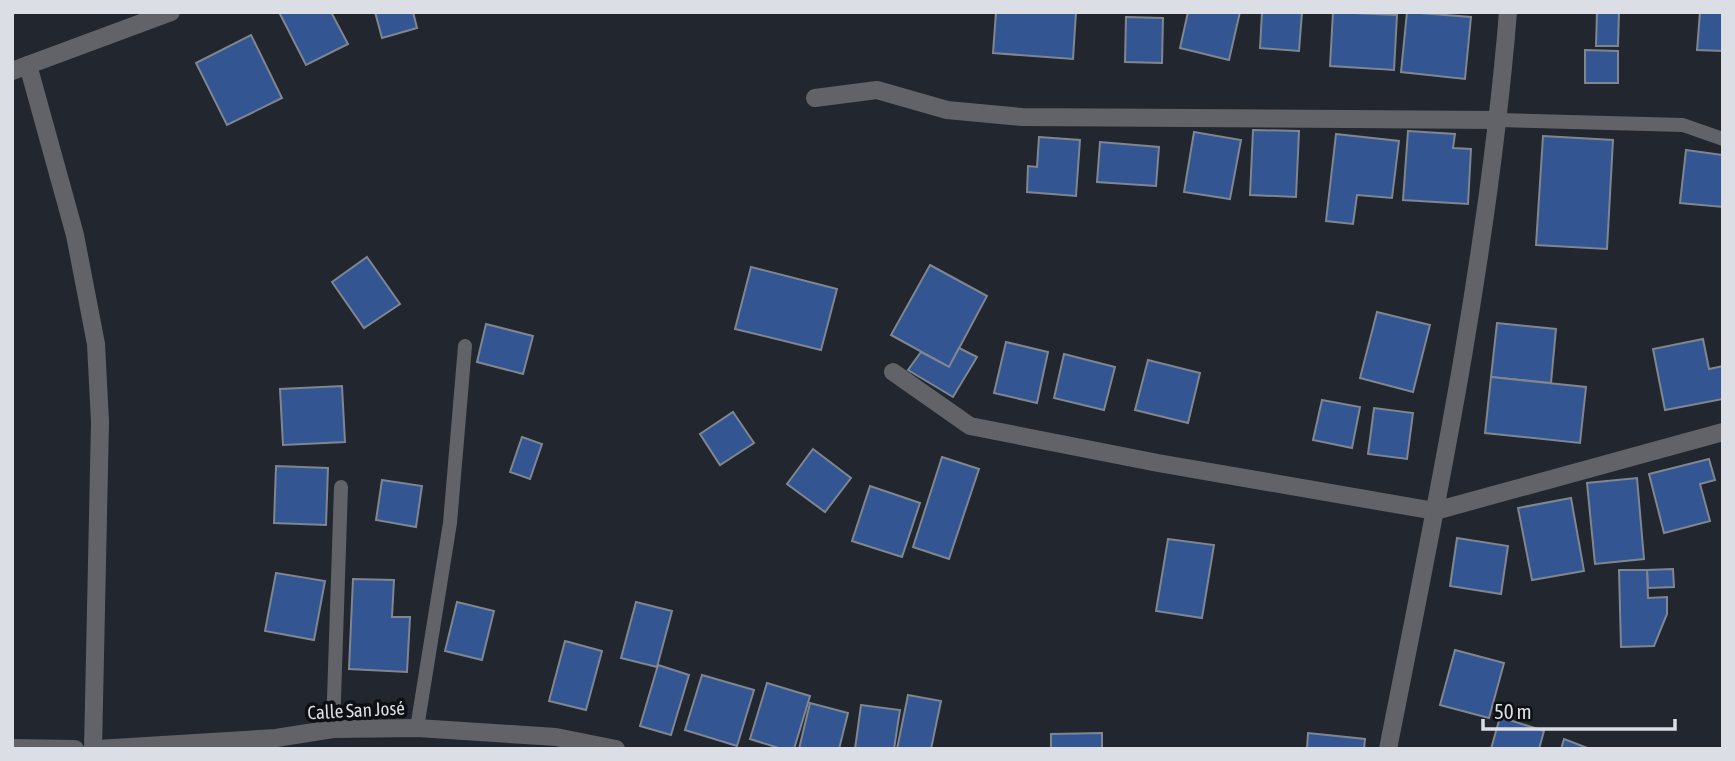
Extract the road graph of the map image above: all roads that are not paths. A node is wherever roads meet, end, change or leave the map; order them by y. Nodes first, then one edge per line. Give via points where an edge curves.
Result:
1 (171, 12) edge
2 (1508, 12) edge
3 (20, 68) edge
4 (815, 98) dead end
5 (1499, 120) junction
6 (1723, 139) edge
7 (465, 346) dead end
8 (893, 372) dead end
9 (1723, 432) edge
10 (341, 487) dead end
11 (1435, 511) junction
12 (418, 728) junction
13 (332, 729) junction
14 (276, 743) edge
15 (12, 748) edge
16 (75, 749) edge
17 (95, 749) edge
18 (617, 749) edge
19 (1388, 749) edge

1 - 3 street
2 - 5 street
3 - 17 street via 75,235 96,344 100,422
4 - 5 street via 877,90 947,110 1022,117
5 - 6 lane via 1683,125
5 - 11 street
7 - 12 lane via 450,523
8 - 11 street via 970,426
9 - 11 street
10 - 13 lane
11 - 19 street
12 - 13 street, Calle San José
12 - 18 street, Calle San José via 556,737
13 - 14 street, Calle San José
14 - 17 street, Calle San José
15 - 16 street

